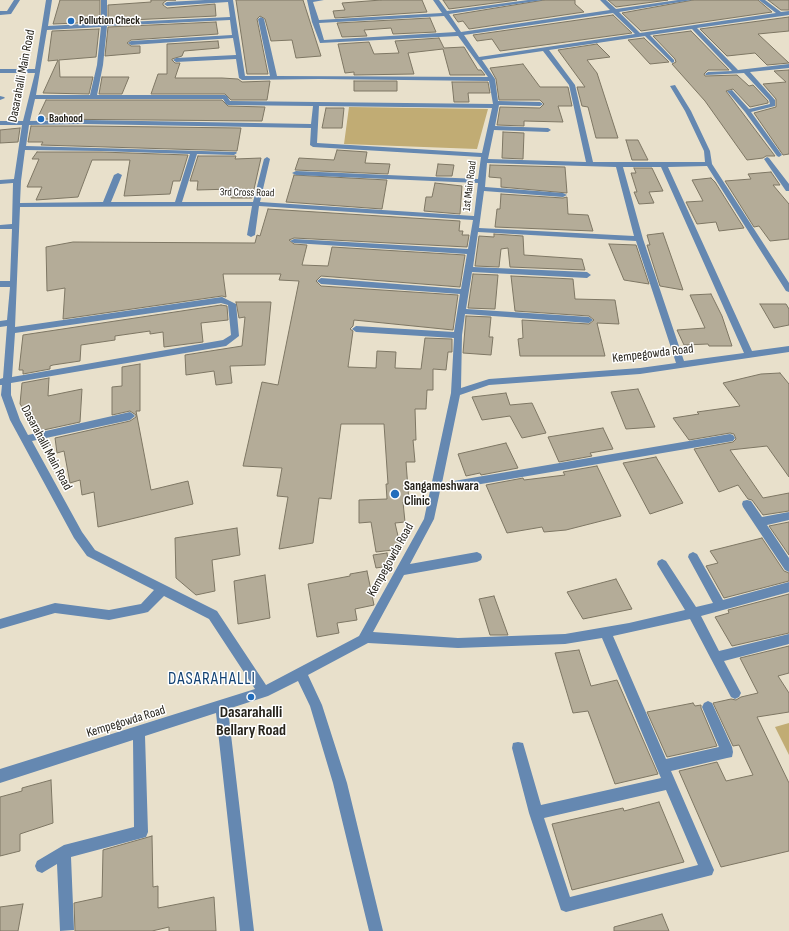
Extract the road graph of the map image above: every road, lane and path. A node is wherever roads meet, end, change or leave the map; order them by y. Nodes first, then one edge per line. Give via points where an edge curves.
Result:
1 (17, 0) edge
2 (49, 0) edge
3 (104, 0) edge
4 (230, 0) edge
5 (310, 0) edge
6 (321, 0) edge
7 (436, 0) edge
8 (540, 0) edge
9 (603, 0) edge
10 (689, 0) edge
11 (762, 0) edge
12 (168, 4) dead end
13 (615, 11) junction
14 (0, 13) edge
15 (789, 13) edge
16 (445, 14) junction
17 (780, 14) junction
18 (233, 18) junction
19 (262, 19) dead end
20 (315, 22) junction
21 (104, 25) junction
22 (693, 27) junction
23 (45, 28) junction
24 (459, 34) junction
25 (646, 34) junction
26 (639, 35) junction
27 (236, 36) junction
28 (131, 43) dead end
29 (545, 49) junction
30 (239, 57) junction
31 (477, 59) junction
32 (176, 60) dead end
33 (672, 61) dead end
34 (789, 66) edge
35 (0, 71) edge
36 (38, 71) junction
37 (746, 71) junction
38 (737, 72) junction
39 (708, 74) dead end
40 (274, 78) junction
41 (492, 79) junction
42 (673, 86) dead end
43 (730, 91) dead end
44 (33, 97) junction
45 (93, 98) junction
46 (316, 104) junction
47 (496, 104) junction
48 (540, 104) dead end
49 (747, 111) junction
50 (0, 123) edge
51 (26, 123) junction
52 (314, 126) junction
53 (491, 128) junction
54 (548, 130) dead end
55 (21, 148) junction
56 (194, 152) junction
57 (234, 153) dead end
58 (779, 155) dead end
59 (267, 158) dead end
60 (484, 158) junction
61 (767, 159) dead end
62 (709, 164) junction
63 (590, 165) junction
64 (619, 165) junction
65 (664, 165) junction
66 (296, 173) dead end
67 (118, 174) dead end
68 (17, 181) junction
69 (481, 181) junction
70 (0, 182) edge
71 (480, 189) junction
72 (789, 189) edge
73 (563, 195) dead end
74 (178, 204) junction
75 (256, 204) junction
76 (16, 205) junction
77 (106, 205) junction
78 (477, 218) junction
79 (16, 226) junction
80 (0, 227) edge
81 (475, 230) junction
82 (251, 235) dead end
83 (639, 239) junction
84 (294, 241) dead end
85 (471, 252) junction
86 (468, 268) junction
87 (587, 276) dead end
88 (321, 281) dead end
89 (0, 284) edge
90 (14, 284) junction
91 (789, 289) edge
92 (465, 292) junction
93 (462, 311) junction
94 (589, 320) dead end
95 (0, 324) edge
96 (11, 327) junction
97 (356, 329) dead end
98 (458, 335) junction
99 (789, 349) edge
100 (749, 355) junction
101 (681, 365) junction
102 (3, 382) edge
103 (456, 393) junction
104 (130, 416) dead end
105 (730, 438) dead end
106 (26, 439) junction
107 (436, 488) junction
108 (747, 504) dead end
109 (789, 516) edge
110 (759, 522) junction
111 (477, 557) dead end
112 (693, 557) dead end
113 (662, 564) dead end
114 (789, 567) edge
115 (400, 572) junction
116 (789, 587) edge
117 (163, 589) junction
118 (720, 605) junction
119 (693, 613) junction
120 (0, 624) edge
121 (605, 632) junction
122 (365, 637) junction
123 (789, 639) edge
124 (717, 657) junction
125 (300, 673) junction
126 (264, 692) junction
127 (735, 693) dead end
128 (222, 707) junction
129 (708, 707) dead end
130 (139, 732) junction
131 (518, 748) dead end
132 (663, 766) junction
133 (0, 776) edge
134 (670, 783) junction
135 (536, 813) junction
136 (64, 852) junction
137 (42, 866) dead end
138 (67, 930) edge
139 (247, 931) edge
140 (376, 931) edge

1 - 14 street via 9,13
2 - 23 street, Dasarahalli Main Road
3 - 21 street
4 - 12 street
4 - 18 street
5 - 6 street
5 - 20 street
7 - 16 street, 1st Main Road
8 - 16 street
9 - 13 street
10 - 13 street
11 - 17 street
13 - 24 street
13 - 26 street
15 - 17 street
16 - 20 street
16 - 24 street, 1st Main Road
17 - 22 street
18 - 21 street
18 - 27 street
19 - 40 street
20 - 24 street via 322,42
21 - 23 street
21 - 45 street
22 - 25 street
22 - 38 street
23 - 36 street, Dasarahalli Main Road
24 - 31 street, 1st Main Road
25 - 26 street
25 - 33 street
26 - 29 street
27 - 28 street
27 - 30 street
29 - 31 street
29 - 63 street via 572,85
30 - 32 street
30 - 40 street via 242,78
31 - 41 street, 1st Main Road
34 - 37 street
35 - 36 street
36 - 44 street, Dasarahalli Main Road
37 - 38 street
37 - 49 street via 772,100 773,105
38 - 39 street
40 - 41 street
41 - 47 street, 1st Main Road
42 - 62 street via 707,151
43 - 49 street
44 - 45 street
44 - 51 street, Dasarahalli Main Road
45 - 46 street via 225,97 228,103
46 - 47 street
46 - 52 street
47 - 48 street
47 - 53 street, 1st Main Road
49 - 58 street
50 - 51 street
51 - 52 street
51 - 55 street, Dasarahalli Main Road
52 - 60 street via 313,145
53 - 54 street
53 - 60 street, 1st Main Road
55 - 56 street
55 - 68 street, Dasarahalli Main Road
56 - 57 street
56 - 74 street
59 - 75 street
60 - 63 street
60 - 69 street, 1st Main Road
61 - 72 street
62 - 65 street
62 - 91 street
63 - 64 street
64 - 65 street
64 - 83 street
65 - 100 street
66 - 69 street
67 - 77 street
68 - 70 street
68 - 76 street, Dasarahalli Main Road
69 - 71 street, 1st Main Road
71 - 73 street
71 - 78 street, 1st Main Road
74 - 75 street, 3rd Cross Road
74 - 77 street, 3rd Cross Road
75 - 78 street, 3rd Cross Road
75 - 82 street
76 - 77 street, 3rd Cross Road
76 - 79 street, Dasarahalli Main Road
78 - 81 street, 1st Main Road
79 - 80 street
79 - 90 street, Dasarahalli Main Road
81 - 83 street
81 - 85 street, 1st Main Road
83 - 101 street
84 - 85 street
85 - 86 street, 1st Main Road
86 - 87 street
86 - 92 street, 1st Main Road
88 - 92 street
89 - 90 street
90 - 96 street, Dasarahalli Main Road
92 - 93 street, 1st Main Road
93 - 94 street
93 - 98 street, 1st Main Road
95 - 96 street
96 - 102 street, Dasarahalli Main Road
96 - 102 street via 222,300 232,304 235,336 226,343
97 - 98 street
98 - 103 street, 1st Main Road
99 - 100 street, Kempegowda Road
100 - 101 street, Kempegowda Road
101 - 103 street, Kempegowda Road via 640,371 489,382
102 - 106 street, Dasarahalli Main Road via 15,420
103 - 107 street, Kempegowda Road
104 - 106 street
105 - 107 street
106 - 117 street, Dasarahalli Main Road via 78,535 91,553
107 - 115 street, Kempegowda Road via 429,519
108 - 110 street
109 - 110 street
110 - 114 street
111 - 115 street
112 - 118 street
113 - 119 street
115 - 122 street, Kempegowda Road
116 - 118 street
117 - 120 street via 144,608 109,615 55,608
117 - 126 street, Dasarahalli Main Road via 213,615
118 - 119 street
119 - 121 street
119 - 124 street
121 - 122 street via 565,639 458,643
121 - 132 street
122 - 125 street, Kempegowda Road
123 - 124 street
124 - 127 street
125 - 126 street, Kempegowda Road
125 - 140 street via 316,705 340,783
126 - 128 street, Kempegowda Road
128 - 130 street, Kempegowda Road
128 - 139 street
129 - 132 street via 727,752
130 - 133 street, Kempegowda Road
130 - 136 street via 141,832
131 - 135 street
132 - 134 street
134 - 135 street
134 - 135 street via 707,870 566,905
136 - 137 street
136 - 138 street

